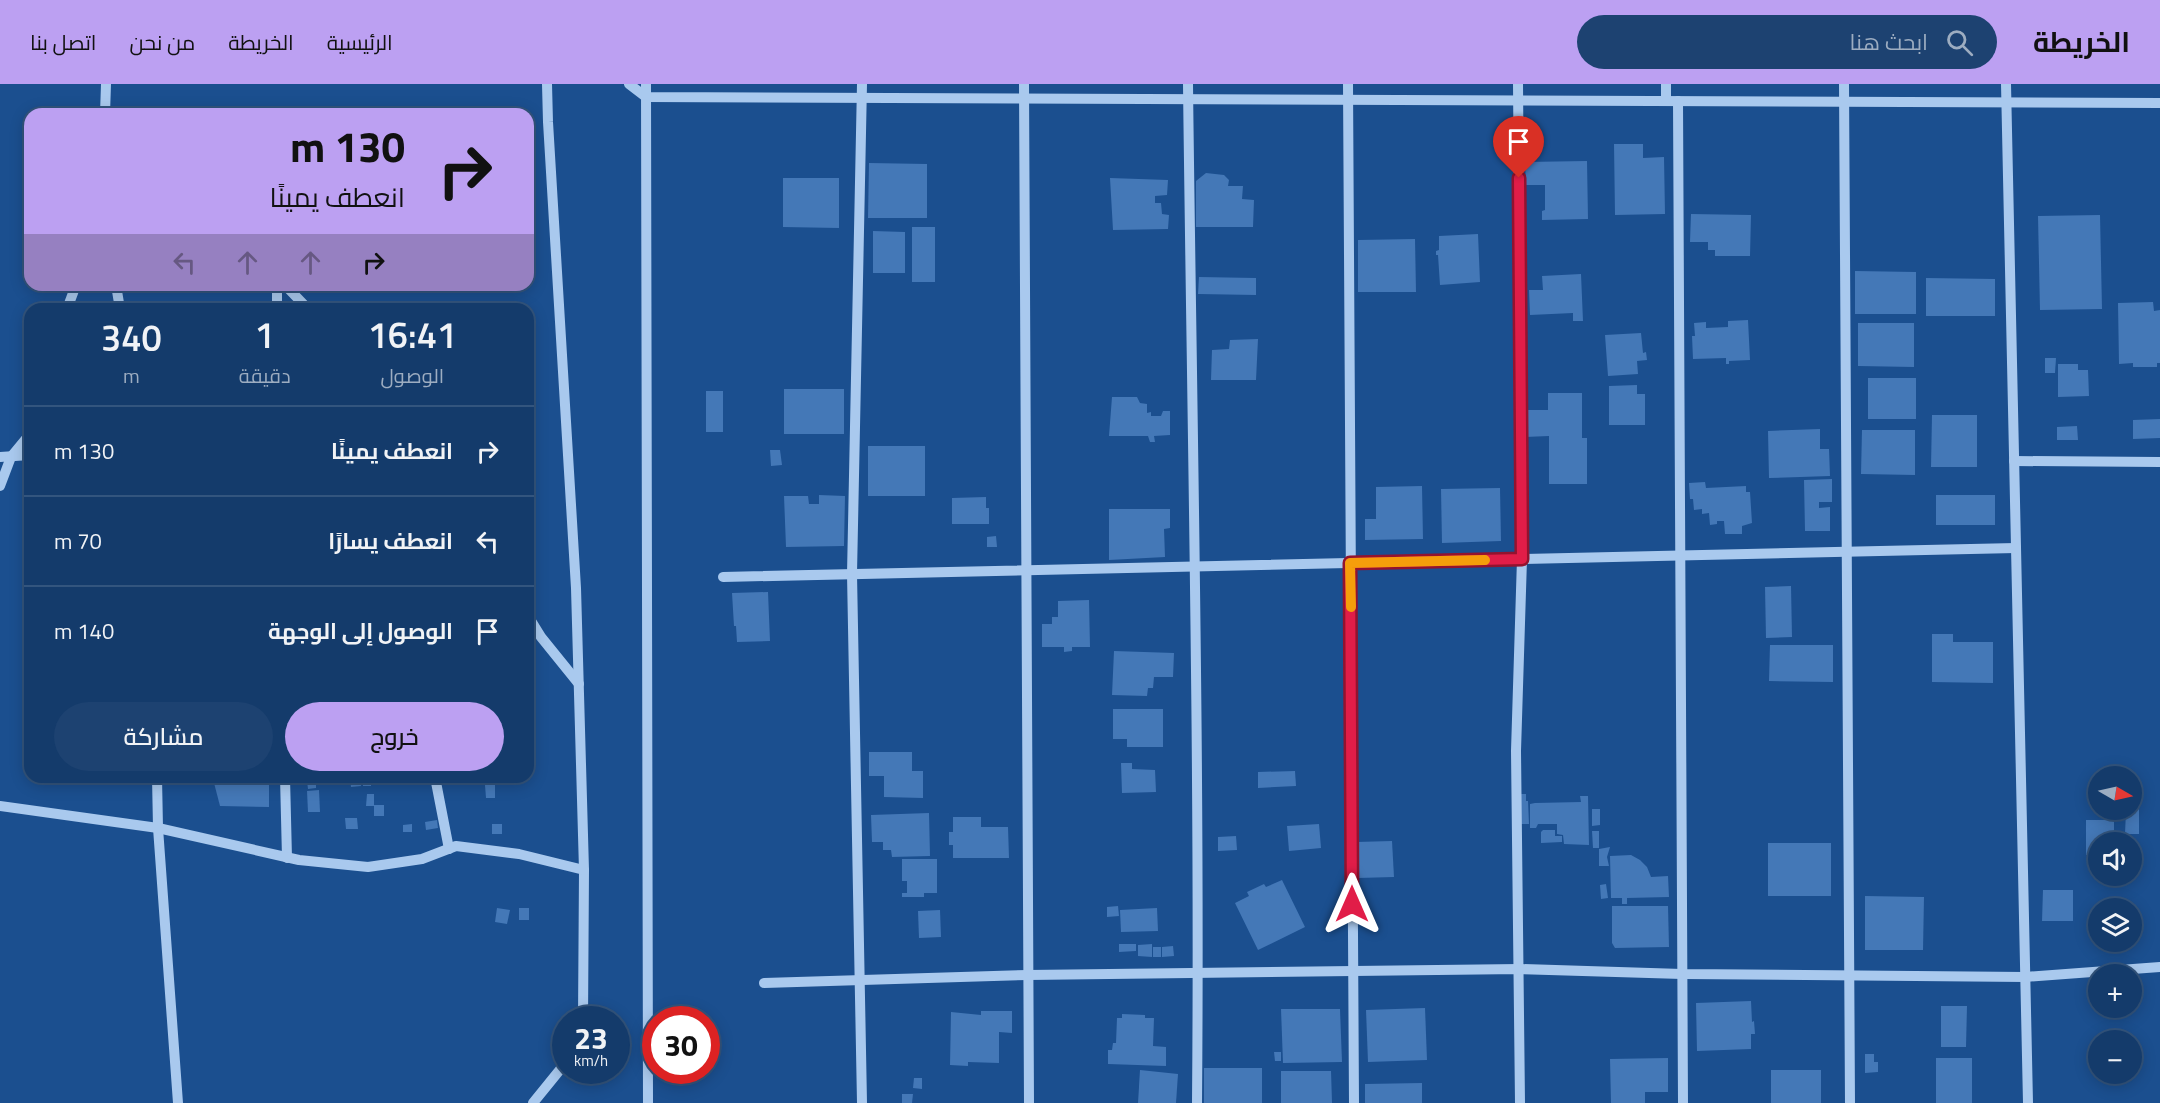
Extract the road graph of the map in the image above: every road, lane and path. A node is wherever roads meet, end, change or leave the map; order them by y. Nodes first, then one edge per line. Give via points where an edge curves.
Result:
1 (106, 84) edge
2 (548, 84) edge
3 (629, 84) edge
4 (646, 84) edge
5 (862, 84) edge
6 (1024, 84) edge
7 (1188, 84) edge
8 (1348, 84) edge
9 (1518, 84) edge
10 (1666, 84) edge
11 (1844, 84) edge
12 (2006, 84) edge
13 (646, 97) junction
14 (862, 98) junction
15 (1024, 99) junction
16 (1189, 99) junction
17 (1348, 100) junction
18 (1518, 101) junction
19 (1666, 101) junction
20 (1678, 101) junction
21 (1844, 102) junction
22 (2006, 103) junction
23 (2160, 103) edge
24 (105, 108) edge
25 (291, 291) edge
26 (302, 303) edge
27 (24, 440) edge
28 (24, 455) edge
29 (5, 457) edge
30 (2014, 461) junction
31 (2160, 462) edge
32 (0, 486) edge
33 (2016, 548) junction
34 (1846, 552) junction
35 (1680, 555) junction
36 (1522, 559) junction
37 (1350, 563) junction
38 (1196, 566) junction
39 (1026, 570) junction
40 (852, 574) junction
41 (723, 577) dead end
42 (534, 625) edge
43 (579, 684) junction
44 (157, 783) edge
45 (285, 783) edge
46 (436, 783) edge
47 (0, 806) edge
48 (158, 828) junction
49 (449, 849) junction
50 (286, 858) junction
51 (584, 870) junction
52 (2160, 967) edge
53 (1520, 969) junction
54 (1353, 971) junction
55 (1198, 973) junction
56 (1682, 974) junction
57 (1028, 975) junction
58 (1849, 977) junction
59 (2025, 977) junction
60 (860, 980) junction
61 (764, 983) dead end
62 (583, 1006) edge
63 (552, 1079) edge
64 (178, 1103) edge
65 (532, 1103) edge
66 (648, 1103) edge
67 (862, 1103) edge
68 (1029, 1103) edge
69 (1197, 1103) edge
70 (1354, 1103) edge
71 (1520, 1103) edge
72 (1683, 1103) edge
73 (1850, 1103) edge
74 (2028, 1103) edge

1 - 24 street
2 - 43 street
3 - 13 street
4 - 13 street
5 - 14 street
6 - 15 street
7 - 16 street
8 - 17 street
9 - 18 street
10 - 19 street
11 - 21 street
12 - 22 street
13 - 14 street
13 - 66 street
14 - 15 street
14 - 40 street
15 - 16 street
15 - 39 street
16 - 17 street
16 - 38 street
17 - 18 street
17 - 37 street
18 - 19 street
18 - 36 street
19 - 20 street
20 - 21 street
20 - 35 street
21 - 22 street
21 - 34 street
22 - 23 street
22 - 30 street
25 - 26 street
27 - 29 street
28 - 29 street
29 - 32 street
30 - 31 street
30 - 33 street
33 - 34 street
33 - 59 street
34 - 35 street
34 - 58 street
35 - 36 street
35 - 56 street
36 - 37 street
36 - 53 street via 1516,751
37 - 38 street
37 - 54 street
38 - 39 street
38 - 55 street
39 - 40 street
39 - 57 street
40 - 41 street
40 - 60 street
42 - 43 street
43 - 51 street
44 - 48 street
45 - 50 street
46 - 49 street
47 - 48 street
48 - 50 street
48 - 64 street
49 - 50 street via 422,859 368,867
49 - 51 street via 456,846 519,854
51 - 62 street
52 - 59 street
53 - 54 street
53 - 56 street
53 - 71 street
54 - 55 street
54 - 70 street
55 - 57 street
55 - 69 street
56 - 58 street
56 - 72 street
57 - 60 street
57 - 68 street
58 - 59 street
58 - 73 street
59 - 74 street
60 - 61 street
60 - 67 street
63 - 65 street

